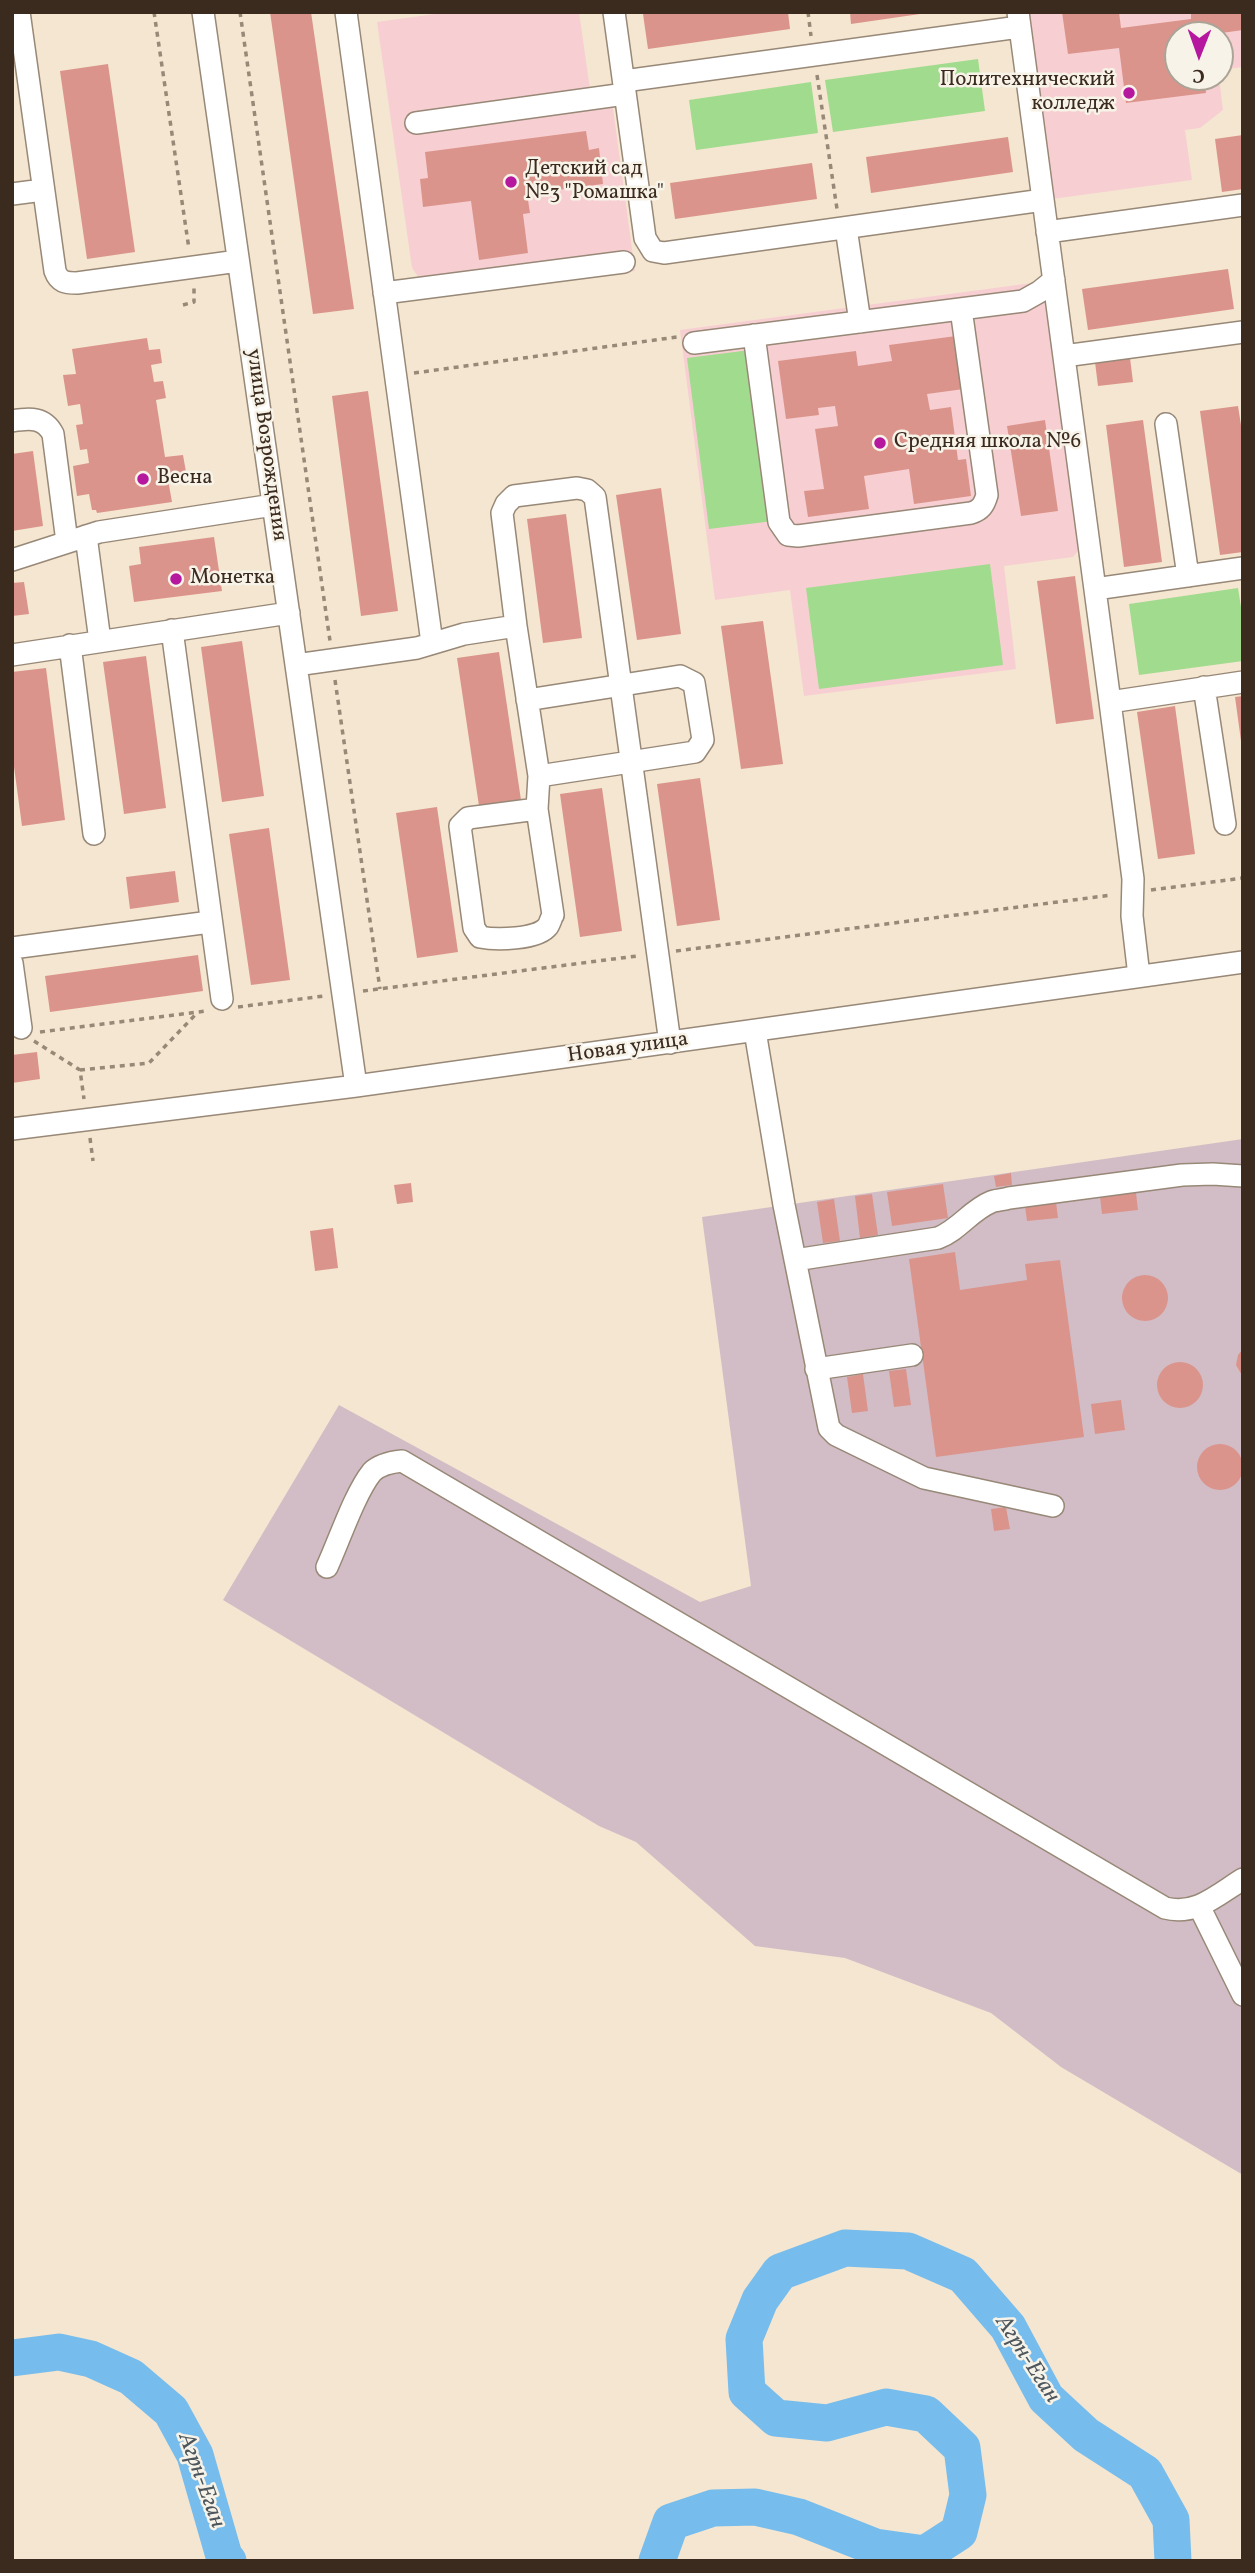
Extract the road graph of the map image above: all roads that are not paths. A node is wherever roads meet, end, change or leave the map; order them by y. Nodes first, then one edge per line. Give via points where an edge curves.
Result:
1 (19, 12) edge
2 (202, 12) edge
3 (346, 12) edge
4 (614, 12) edge
5 (1018, 20) edge
6 (20, 87) edge
7 (624, 87) junction
8 (416, 123) dead end
9 (43, 190) junction
10 (12, 194) edge
11 (1043, 200) junction
12 (1243, 205) edge
13 (843, 228) junction
14 (1047, 232) junction
15 (238, 261) junction
16 (624, 262) dead end
17 (1054, 280) junction
18 (384, 293) junction
19 (961, 309) junction
20 (860, 321) junction
21 (1243, 332) edge
22 (754, 335) junction
23 (694, 343) road end
24 (1064, 356) junction
25 (12, 421) edge
26 (1166, 424) dead end
27 (273, 505) junction
28 (77, 539) junction
29 (12, 560) edge
30 (1243, 568) edge
31 (1188, 576) junction
32 (1095, 589) junction
33 (289, 613) junction
34 (516, 626) junction
35 (172, 630) junction
36 (100, 641) junction
37 (432, 643) junction
38 (70, 645) junction
39 (12, 655) edge
40 (296, 665) junction
41 (1243, 682) edge
42 (622, 684) junction
43 (1204, 687) junction
44 (527, 699) junction
45 (1110, 702) junction
46 (631, 761) junction
47 (539, 776) junction
48 (537, 809) junction
49 (1225, 824) dead end
50 (94, 834) dead end
51 (210, 922) junction
52 (12, 948) edge
53 (1243, 962) edge
54 (12, 963) edge
55 (1139, 976) junction
56 (223, 1006) road end
57 (755, 1031) junction
58 (27, 1032) road end
59 (670, 1043) junction
60 (356, 1086) junction
61 (12, 1129) edge
62 (1243, 1177) edge
63 (795, 1260) junction
64 (912, 1355) dead end
65 (816, 1368) junction
66 (1053, 1506) dead end
67 (327, 1567) dead end
68 (1243, 1880) edge
69 (1199, 1906) junction
70 (1243, 1995) edge

1 - 6 street
2 - 15 street, улица Возрождения
3 - 18 street
4 - 7 street
5 - 7 street
5 - 11 street
6 - 9 street
7 - 8 street
7 - 13 street via 645,239 653,251
9 - 10 street
9 - 15 street via 55,271 58,279 67,283
11 - 13 street
11 - 14 street
12 - 14 street
13 - 20 street
14 - 17 street
15 - 27 street, улица Возрождения
16 - 18 street
17 - 19 street via 1023,301
17 - 24 street
18 - 37 street
19 - 20 street
19 - 22 street via 987,495 980,510 798,536 788,535 779,522
20 - 22 street
21 - 24 street
22 - 23 street
24 - 32 street
25 - 28 street via 30,418 49,426
26 - 31 street
27 - 28 street
27 - 33 street, улица Возрождения
28 - 29 street
28 - 36 street
30 - 31 street
31 - 32 street
32 - 45 street
33 - 35 street
33 - 40 street, улица Возрождения
34 - 37 street
34 - 42 street via 502,513 506,504 514,496 587,490 595,497
34 - 44 street
35 - 36 street
35 - 51 street
36 - 38 street
37 - 40 street
38 - 39 street
38 - 50 street
40 - 60 street, улица Возрождения
41 - 43 street
42 - 44 street
42 - 46 street
42 - 46 street via 680,676 694,683 703,740 695,752
43 - 45 street
43 - 49 street
44 - 47 street
45 - 55 street via 1133,879
46 - 47 street
46 - 59 street
47 - 48 street
48 - 48 street via 553,915 549,926 539,933 495,940 480,937 474,928 460,826 468,818
51 - 52 street
51 - 56 street
53 - 55 street, Новая улица
54 - 58 street
55 - 57 street, Новая улица
57 - 59 street, Новая улица
57 - 63 street
59 - 60 street, Новая улица
60 - 61 street, Новая улица
62 - 63 street via 1182,1175 1009,1198 991,1202 938,1238
63 - 65 street
64 - 65 street
65 - 66 street via 826,1419 836,1435 924,1478
67 - 69 street via 373,1471 402,1461 1165,1908 1187,1911
68 - 69 street
69 - 70 street

